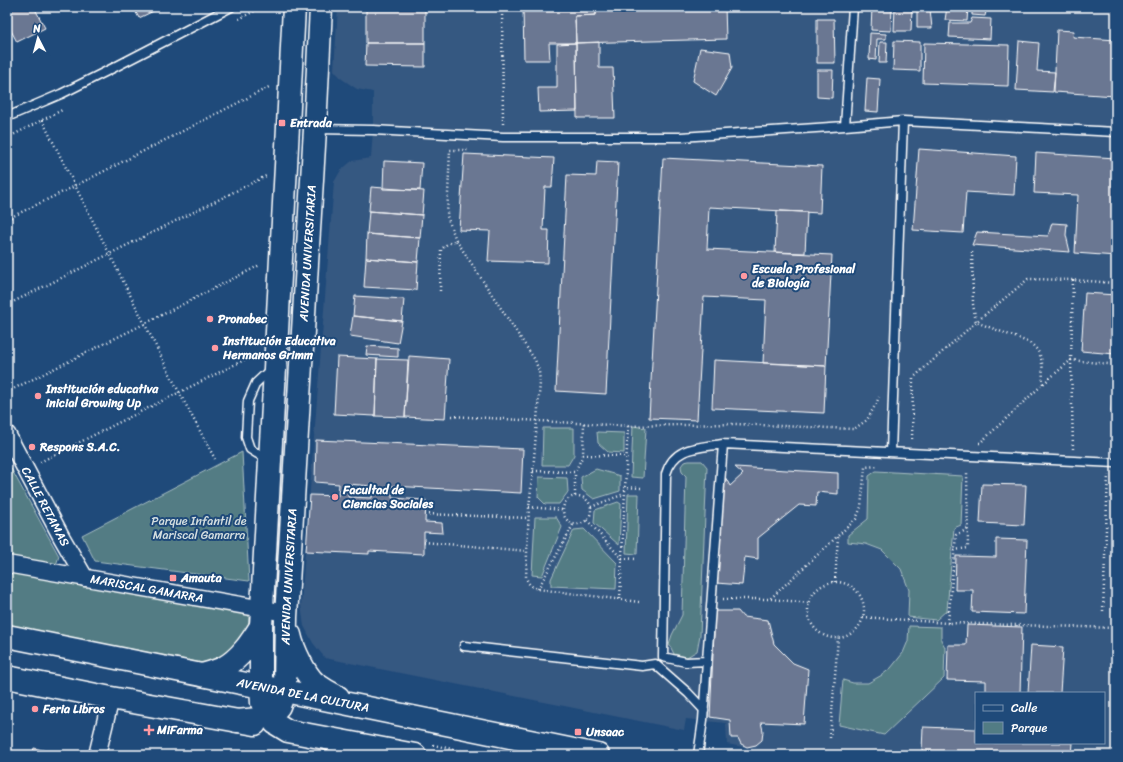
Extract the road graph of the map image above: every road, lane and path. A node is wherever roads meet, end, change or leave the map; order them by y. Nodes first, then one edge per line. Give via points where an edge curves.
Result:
1 (231, 7) edge
2 (294, 7) edge
3 (321, 7) edge
4 (502, 7) edge
5 (853, 7) edge
6 (290, 76) junction
7 (7, 117) edge
8 (42, 120) dead end
9 (903, 120) junction
10 (845, 126) junction
11 (288, 128) junction
12 (315, 129) junction
13 (1116, 132) edge
14 (503, 137) junction
15 (450, 150) dead end
16 (286, 166) junction
17 (75, 186) junction
18 (7, 219) edge
19 (456, 240) junction
20 (972, 252) dead end
21 (109, 254) junction
22 (282, 254) junction
23 (1073, 280) junction
24 (1116, 283) edge
25 (440, 290) dead end
26 (7, 305) edge
27 (976, 322) junction
28 (144, 324) junction
29 (276, 354) junction
30 (1071, 360) junction
31 (1108, 364) dead end
32 (1043, 384) junction
33 (7, 392) edge
34 (179, 392) junction
35 (879, 395) dead end
36 (452, 416) dead end
37 (537, 420) junction
38 (584, 423) junction
39 (628, 426) junction
40 (7, 434) edge
41 (919, 440) dead end
42 (973, 442) dead end
43 (723, 444) junction
44 (1073, 449) dead end
45 (891, 452) junction
46 (583, 455) junction
47 (627, 456) junction
48 (215, 459) dead end
49 (1116, 462) edge
50 (865, 467) dead end
51 (26, 469) junction
52 (533, 471) junction
53 (967, 471) dead end
54 (576, 472) junction
55 (1108, 474) dead end
56 (624, 488) junction
57 (641, 488) dead end
58 (624, 494) junction
59 (575, 496) junction
60 (529, 507) junction
61 (591, 507) junction
62 (564, 510) junction
63 (425, 514) dead end
64 (529, 518) junction
65 (587, 520) junction
66 (574, 523) junction
67 (968, 529) junction
68 (838, 536) junction
69 (424, 542) dead end
70 (954, 550) junction
71 (527, 551) junction
72 (621, 558) junction
73 (636, 559) dead end
74 (7, 564) edge
75 (85, 578) junction
76 (835, 582) junction
77 (538, 589) junction
78 (620, 599) junction
79 (770, 599) junction
80 (711, 600) junction
81 (638, 602) dead end
82 (809, 603) junction
83 (1103, 611) dead end
84 (286, 615) junction
85 (262, 617) junction
86 (863, 617) junction
87 (948, 623) junction
88 (1116, 628) edge
89 (7, 636) edge
90 (838, 638) junction
91 (464, 646) dead end
92 (663, 657) junction
93 (706, 661) junction
94 (655, 664) junction
95 (202, 675) junction
96 (7, 677) edge
97 (261, 686) junction
98 (285, 690) junction
99 (111, 698) junction
100 (361, 706) junction
101 (704, 710) junction
102 (269, 715) junction
103 (237, 721) junction
104 (288, 731) junction
105 (830, 738) dead end
106 (97, 755) edge
107 (416, 755) edge
108 (598, 755) edge
109 (698, 755) edge

1 - 7 lane via 74,88
2 - 6 main road, AVENIDA UNIVERSITARIA
3 - 12 main road, AVENIDA UNIVERSITARIA
4 - 14 path
5 - 10 lane
6 - 11 main road, AVENIDA UNIVERSITARIA
6 - 17 path
8 - 17 path
9 - 10 lane
9 - 13 lane
9 - 45 lane
10 - 14 lane via 681,137
11 - 12 main road
11 - 16 main road, AVENIDA UNIVERSITARIA
12 - 14 lane
12 - 84 main road, AVENIDA UNIVERSITARIA
15 - 19 path via 447,216
16 - 21 path
16 - 22 main road, AVENIDA UNIVERSITARIA
17 - 18 path
17 - 21 path
19 - 25 path via 441,250
19 - 37 path via 535,360 540,383
20 - 27 path
21 - 26 path
21 - 28 path
22 - 28 path
22 - 29 main road, AVENIDA UNIVERSITARIA
23 - 24 path
23 - 27 path via 1028,279
23 - 30 path
27 - 32 path via 1034,345 1041,355
27 - 41 path via 913,378 912,439
28 - 33 path
28 - 34 path
29 - 34 path
29 - 85 main road, AVENIDA UNIVERSITARIA
30 - 31 path
30 - 32 path
30 - 44 path
32 - 42 path via 980,443
34 - 48 path
34 - 51 path
35 - 39 path via 867,420 854,428 735,424
36 - 37 path
37 - 38 path
37 - 52 path
38 - 39 path
38 - 46 path
39 - 47 path
40 - 51 street, CALLE RETAMAS
43 - 45 lane
43 - 80 lane
43 - 92 lane via 686,450 679,453 668,466
45 - 49 lane
46 - 47 path
46 - 54 path
47 - 56 path
50 - 68 path via 859,513
51 - 75 street, CALLE RETAMAS
52 - 54 path
52 - 60 path
53 - 67 path
54 - 59 path
55 - 83 path
56 - 57 path
56 - 58 path
58 - 61 path
58 - 72 path
59 - 61 path via 588,501
59 - 62 path via 565,502
60 - 62 path
60 - 64 path
61 - 65 path via 591,514
62 - 66 path via 566,519
63 - 64 path
64 - 71 path
65 - 66 path via 583,523
65 - 72 path
66 - 77 path
67 - 70 path via 956,535
67 - 70 path via 968,548
68 - 76 path
68 - 79 path
69 - 71 path
70 - 87 path
71 - 77 path via 526,577 529,584
72 - 73 path
72 - 78 path
74 - 75 street, MARISCAL GAMARRA
75 - 85 street, MARISCAL GAMARRA
76 - 82 path via 819,588
76 - 86 path via 843,583 858,592 864,608
77 - 78 path
78 - 81 path
79 - 80 path
79 - 82 path
80 - 93 lane
82 - 90 path via 810,620 815,627 829,637
84 - 85 street, MARISCAL GAMARRA
84 - 98 main road, AVENIDA UNIVERSITARIA
84 - 100 main road via 294,650 315,683 340,698
85 - 95 main road via 246,649 222,668
85 - 97 main road, AVENIDA UNIVERSITARIA
86 - 87 path
86 - 90 path via 854,631
87 - 88 path
89 - 95 main road, AVENIDA DE LA CULTURA
90 - 105 path
91 - 94 lane via 642,666
92 - 93 lane via 686,662
92 - 94 lane
93 - 101 lane
94 - 101 lane via 688,692
95 - 97 main road, AVENIDA DE LA CULTURA
96 - 99 main road
97 - 98 main road, AVENIDA DE LA CULTURA
97 - 102 main road, AVENIDA UNIVERSITARIA via 262,703
98 - 100 main road, AVENIDA DE LA CULTURA
98 - 102 main road via 279,706
99 - 103 main road
99 - 106 street
100 - 108 main road, AVENIDA DE LA CULTURA
101 - 109 lane
102 - 103 main road
102 - 104 main road
103 - 104 main road
104 - 107 main road

